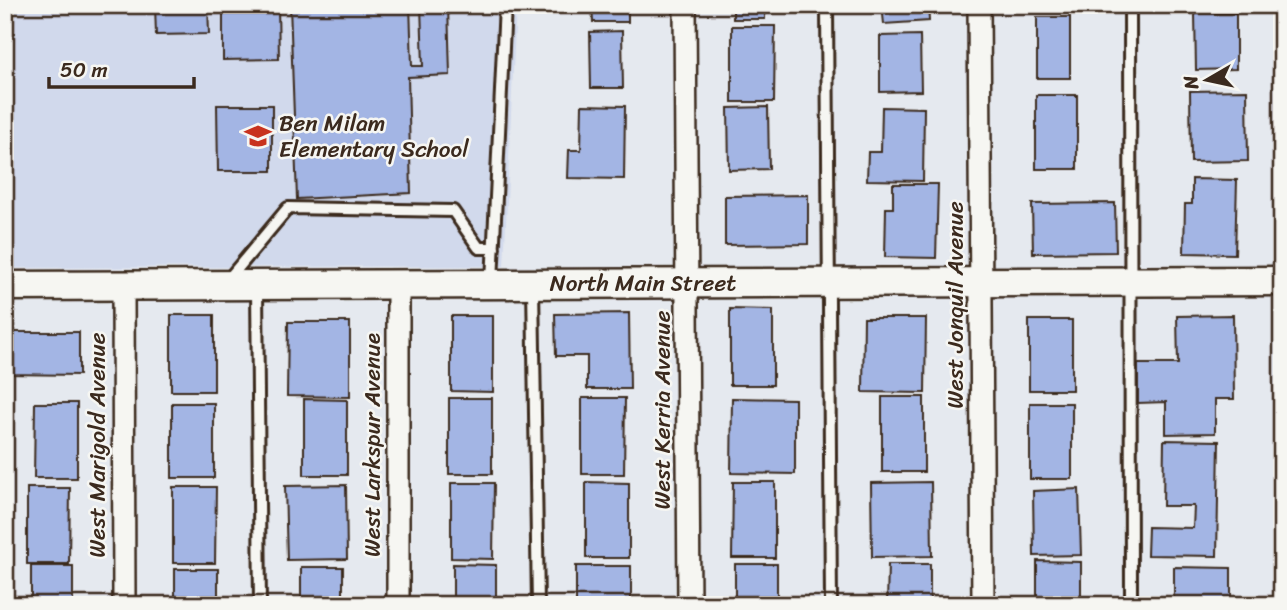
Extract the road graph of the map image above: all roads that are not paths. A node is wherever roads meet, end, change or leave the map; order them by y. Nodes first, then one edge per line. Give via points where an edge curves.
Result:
1 (505, 5) edge
2 (685, 5) edge
3 (827, 5) edge
4 (979, 5) edge
5 (1130, 5) edge
6 (494, 248) junction
7 (1131, 281) junction
8 (1282, 281) edge
9 (981, 282) junction
10 (687, 283) junction
11 (829, 283) junction
12 (398, 284) junction
13 (492, 284) junction
14 (533, 284) junction
15 (223, 285) junction
16 (257, 285) junction
17 (5, 286) edge
18 (122, 286) junction
19 (124, 605) edge
20 (260, 605) edge
21 (398, 605) edge
22 (538, 605) edge
23 (689, 605) edge
24 (831, 605) edge
25 (983, 605) edge
26 (1131, 605) edge

1 - 6 lane
2 - 10 street, West Kerria Avenue
3 - 11 lane
4 - 9 street, West Jonquil Avenue
5 - 7 lane
6 - 13 lane
6 - 15 lane via 479,248 453,211 288,208
7 - 8 street, North Main Street
7 - 9 street, North Main Street
7 - 26 lane
9 - 11 street, North Main Street
9 - 25 street, West Jonquil Avenue
10 - 11 street, North Main Street
10 - 14 street, North Main Street
10 - 23 street, West Kerria Avenue
11 - 24 lane
12 - 13 street, North Main Street
12 - 16 street, North Main Street
12 - 21 street, West Larkspur Avenue
13 - 14 street, North Main Street
14 - 22 lane
15 - 16 street, North Main Street
15 - 18 street, North Main Street
16 - 20 lane
17 - 18 street, North Main Street
18 - 19 street, West Marigold Avenue

